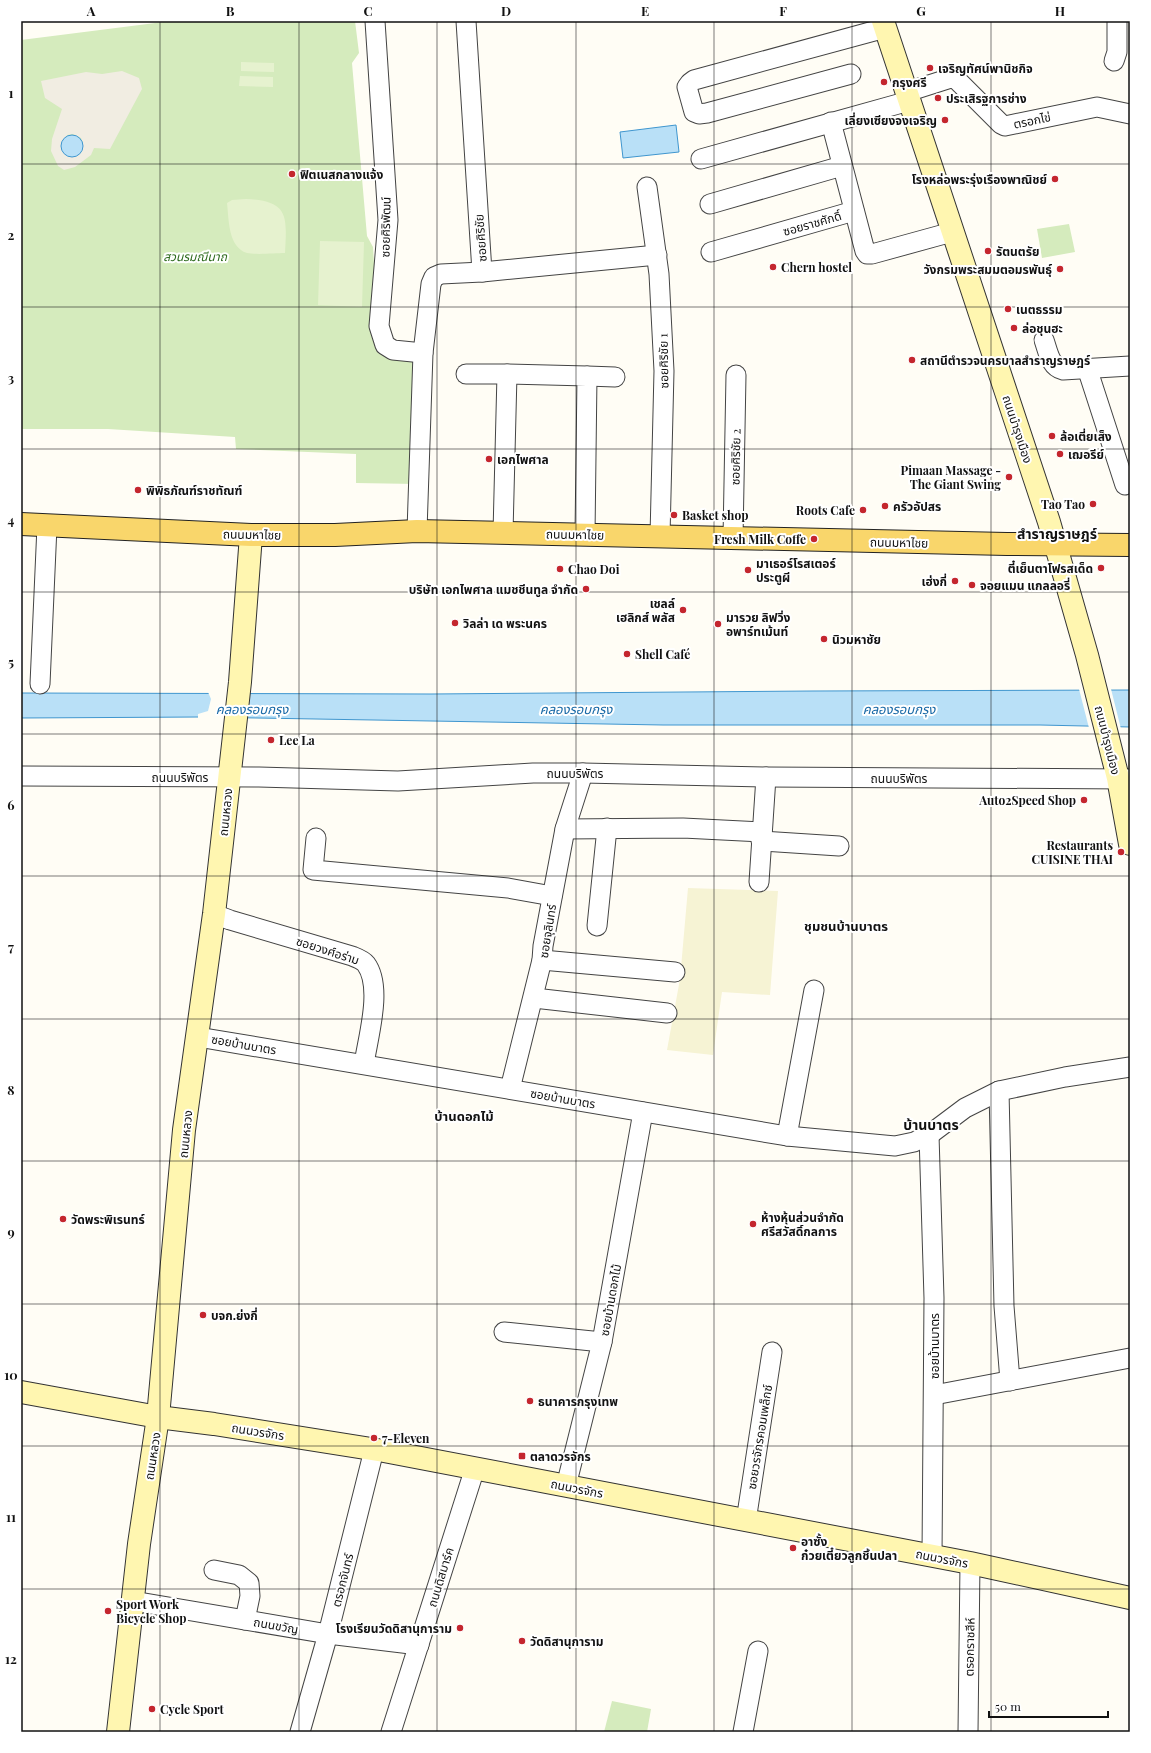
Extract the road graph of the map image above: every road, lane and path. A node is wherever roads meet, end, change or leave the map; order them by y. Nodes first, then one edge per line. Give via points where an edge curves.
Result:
1 (375, 21) edge
2 (466, 21) edge
3 (1117, 21) edge
4 (884, 25) edge
5 (1114, 61) dead end
6 (851, 74) dead end
7 (908, 96) junction
8 (1130, 114) edge
9 (831, 122) junction
10 (701, 159) dead end
11 (842, 166) junction
12 (647, 187) dead end
13 (710, 204) dead end
14 (854, 211) junction
15 (952, 232) junction
16 (711, 252) dead end
17 (657, 255) junction
18 (482, 272) junction
19 (1044, 340) dead end
20 (423, 353) junction
21 (1130, 366) edge
22 (1087, 368) junction
23 (466, 374) dead end
24 (507, 374) junction
25 (736, 375) dead end
26 (587, 376) junction
27 (615, 377) dead end
28 (1122, 452) edge
29 (1125, 485) dead end
30 (21, 524) edge
31 (48, 526) junction
32 (417, 531) junction
33 (503, 533) junction
34 (251, 535) junction
35 (585, 535) junction
36 (660, 536) junction
37 (733, 538) junction
38 (1056, 545) junction
39 (1130, 546) edge
40 (40, 684) dead end
41 (583, 773) junction
42 (21, 776) edge
43 (229, 776) junction
44 (766, 777) junction
45 (1124, 778) edge
46 (607, 828) junction
47 (565, 829) junction
48 (761, 837) junction
49 (316, 838) dead end
50 (1130, 844) edge
51 (839, 846) dead end
52 (759, 882) dead end
53 (552, 896) junction
54 (214, 914) junction
55 (597, 926) dead end
56 (542, 960) junction
57 (675, 972) dead end
58 (814, 990) dead end
59 (534, 998) junction
60 (667, 1013) dead end
61 (198, 1037) junction
62 (364, 1064) junction
63 (1130, 1067) edge
64 (510, 1089) junction
65 (999, 1091) junction
66 (643, 1112) junction
67 (787, 1136) junction
68 (929, 1136) junction
69 (504, 1332) dead end
70 (602, 1342) junction
71 (772, 1352) dead end
72 (1130, 1358) edge
73 (1010, 1381) junction
74 (21, 1392) edge
75 (934, 1395) junction
76 (158, 1417) junction
77 (374, 1450) junction
78 (475, 1468) junction
79 (566, 1486) junction
80 (746, 1521) junction
81 (932, 1556) junction
82 (970, 1563) junction
83 (214, 1570) dead end
84 (1130, 1598) edge
85 (133, 1601) junction
86 (246, 1620) junction
87 (328, 1634) junction
88 (419, 1645) junction
89 (758, 1651) dead end
90 (118, 1732) edge
91 (300, 1732) edge
92 (391, 1732) edge
93 (744, 1732) edge
94 (968, 1732) edge

1 - 20 street, ซอยศิริพัฒน์ via 388,220 379,326 385,345 389,348
2 - 18 street, ซอยศิริชัย
3 - 5 street via 1117,52
4 - 6 street via 694,80 688,87 694,112 699,114
4 - 7 main road, ถนนบำรุงเมือง
7 - 8 street, ตรอกไข่ via 954,77 1005,126 1097,107
7 - 9 street
7 - 15 main road, ถนนบำรุงเมือง
9 - 10 street
9 - 11 street
11 - 13 street
11 - 14 street
12 - 17 street, ซอยศิริชัย 1
14 - 15 street, ซอยราชศักดิ์ via 867,254
14 - 16 street, ซอยราชศักดิ์
15 - 38 main road, ถนนบำรุงเมือง
17 - 18 street
17 - 36 street, ซอยศิริชัย 1 via 664,371
18 - 20 street, ซอยศิริชัย via 441,274 434,277
19 - 22 street via 1053,365 1057,369
20 - 32 street, ซอยศิริชัย
21 - 22 street
22 - 28 street
23 - 24 street
24 - 26 street
24 - 33 street
25 - 37 street, ซอยศิริชัย 2
26 - 27 street
26 - 35 street
28 - 29 street
30 - 31 main road, ถนนมหาไชย
31 - 34 main road, ถนนมหาไชย
31 - 40 street
32 - 33 main road, ถนนมหาไชย
32 - 34 main road, ถนนมหาไชย via 335,535
33 - 35 main road, ถนนมหาไชย
34 - 43 main road, ถนนหลวง via 240,682
35 - 36 main road, ถนนมหาไชย
36 - 37 main road, ถนนมหาไชย
37 - 38 main road, ถนนมหาไชย
38 - 39 main road, ถนนมหาไชย
38 - 45 main road, ถนนบำรุงเมือง via 1108,739
41 - 43 street, ถนนบริพัตร via 533,773 398,781
41 - 44 street, ถนนบริพัตร
41 - 47 street, ซอยจุลินทร์
42 - 43 street, ถนนบริพัตร
43 - 54 main road, ถนนหลวง
44 - 45 street, ถนนบริพัตร
44 - 48 street
45 - 50 main road, ถนนบำรุงเมือง
46 - 47 street
46 - 48 street via 683,828
46 - 55 street
47 - 53 street, ซอยจุลินทร์
48 - 51 street
48 - 52 street
49 - 53 street via 313,870 501,887
53 - 56 street, ซอยจุลินทร์
54 - 61 main road, ถนนหลวง
54 - 62 street, ซอยวงศ์อร่าม via 365,962 373,977 375,992
56 - 57 street
56 - 59 street, ซอยจุลินทร์
58 - 67 street
59 - 60 street
59 - 64 street, ซอยจุลินทร์
61 - 62 street, ซอยบ้านบาตร
61 - 76 main road, ถนนหลวง via 184,1130
62 - 64 street, ซอยบ้านบาตร
63 - 65 street, ซอยบ้านบาตร via 1064,1077
64 - 66 street, ซอยบ้านบาตร
65 - 68 street, ซอยบ้านบาตร via 965,1108
65 - 73 street via 1004,1306
66 - 67 street, ซอยบ้านบาตร
66 - 70 street, ซอยบ้านดอกไม้
67 - 68 street, ซอยบ้านบาตร via 895,1146
68 - 75 street, ซอยบ้านบาตร
69 - 70 street
70 - 79 street, ซอยบ้านดอกไม้
71 - 80 street, ซอยวรจักรคอมเพล็กซ์
72 - 73 street
73 - 75 street
74 - 76 main road, ถนนวรจักร
75 - 81 street, ซอยบ้านบาตร
76 - 77 main road, ถนนวรจักร
76 - 85 main road, ถนนหลวง
77 - 78 main road, ถนนวรจักร
77 - 87 street, ตรอกจันทร์
78 - 79 main road, ถนนวรจักร
78 - 88 street, ถนนดิสมาร์ค
79 - 80 main road, ถนนวรจักร
80 - 81 main road, ถนนวรจักร
81 - 82 main road, ถนนวรจักร
82 - 84 main road, ถนนวรจักร
82 - 94 street, ตรอกราชสีห์
83 - 86 street via 239,1575 249,1583 250,1596
85 - 86 street, ถนนขวัญ
85 - 90 main road, ถนนหลวง
86 - 87 street, ถนนขวัญ
87 - 88 street, ถนนขวัญ
87 - 91 street, ตรอกจันทร์
88 - 92 street, ถนนดิสมาร์ค
89 - 93 street

